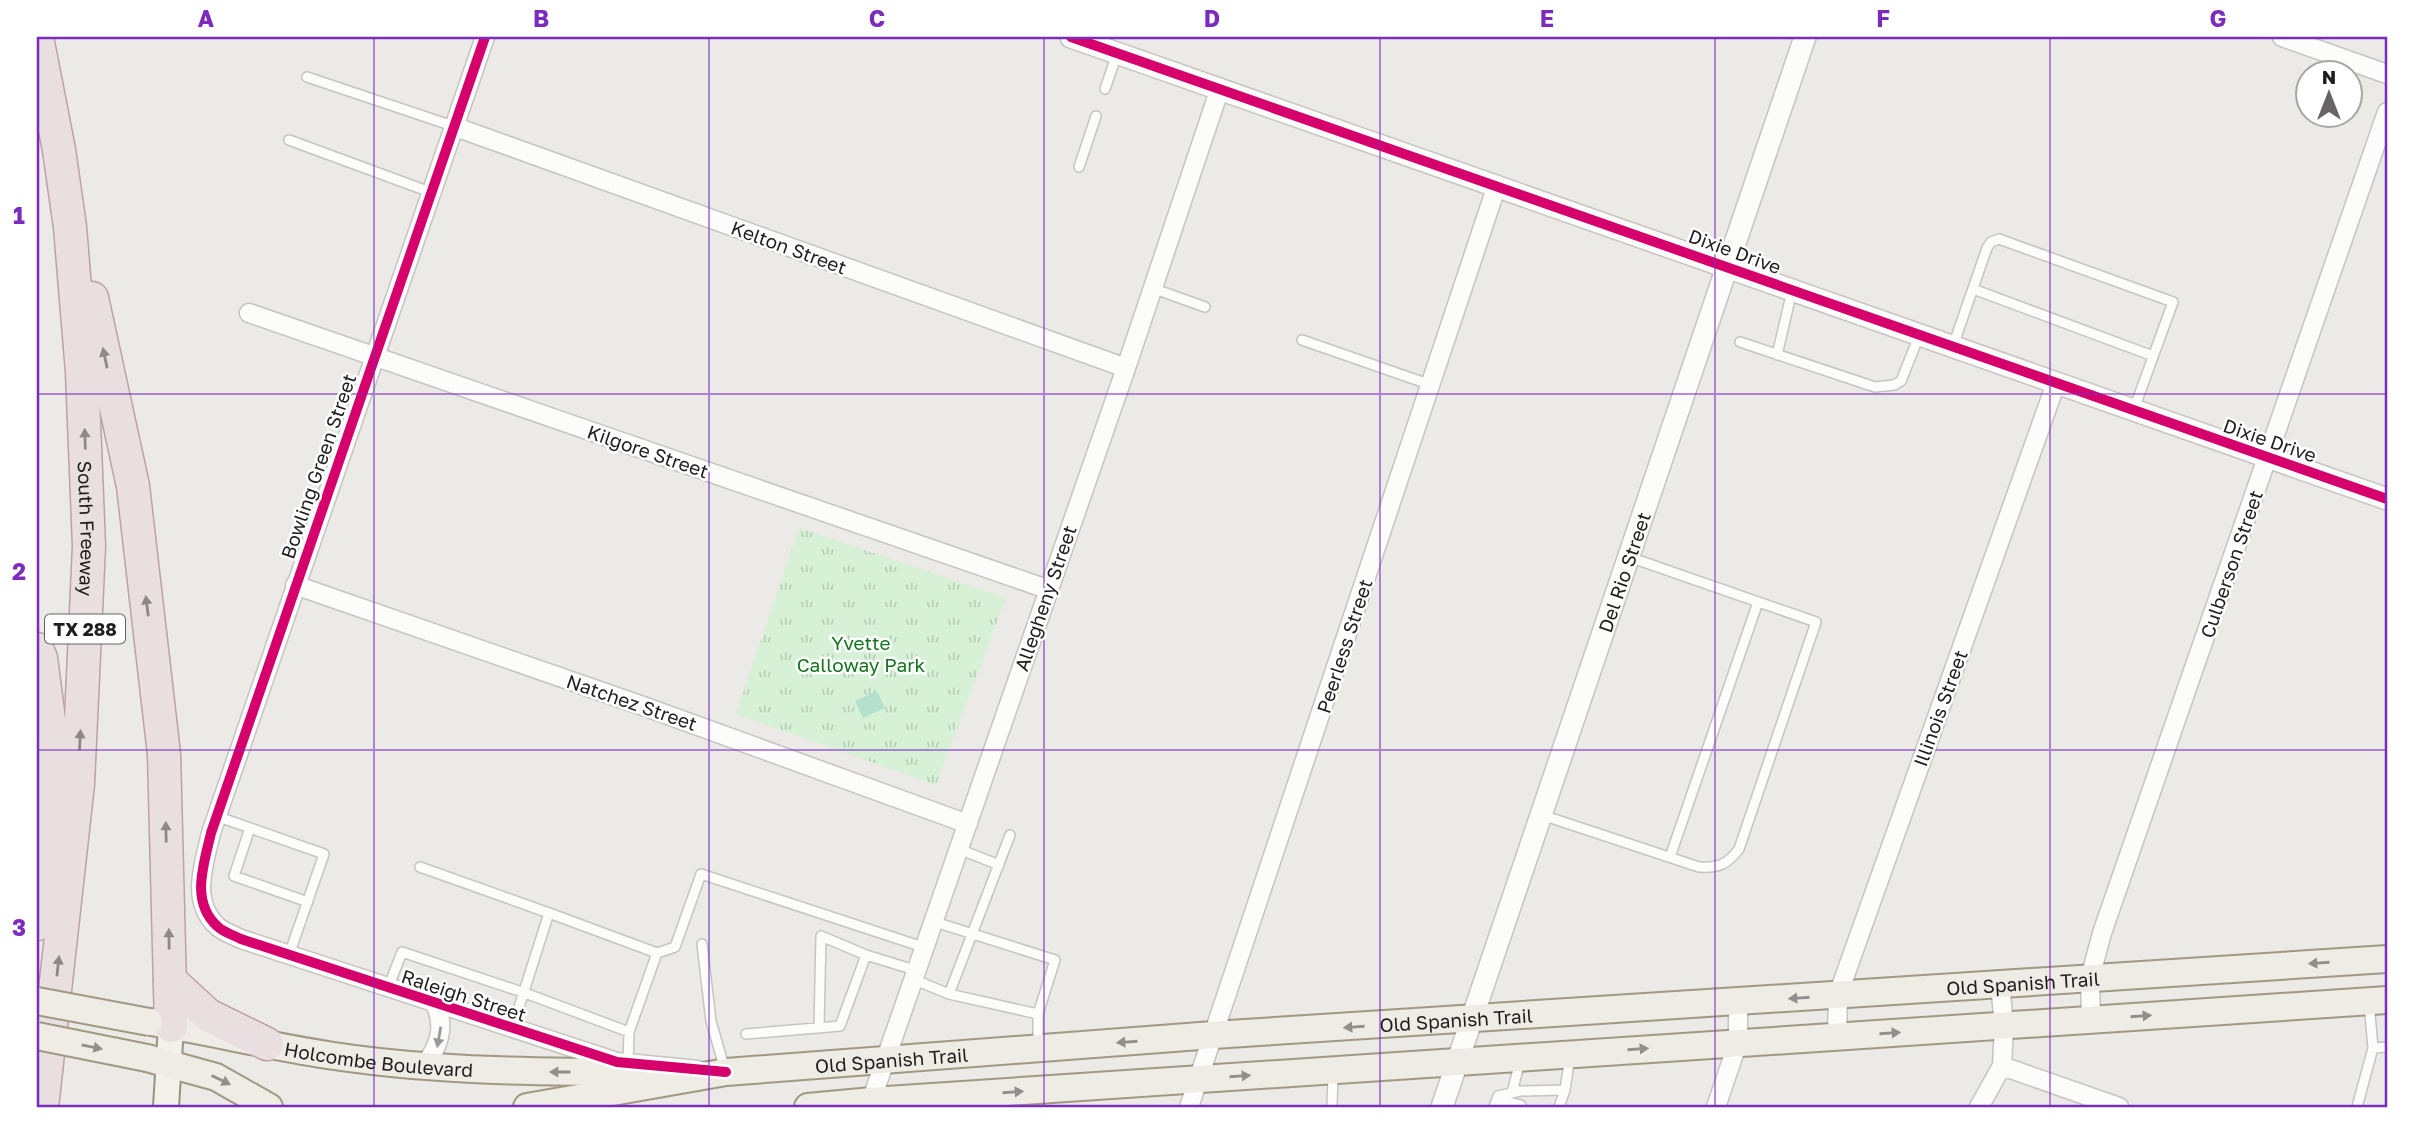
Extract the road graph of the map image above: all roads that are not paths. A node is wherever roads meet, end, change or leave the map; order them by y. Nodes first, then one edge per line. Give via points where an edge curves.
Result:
1 (37, 37) edge
2 (485, 37) edge
3 (1070, 37) edge
4 (1805, 37) edge
5 (2282, 37) edge
6 (1117, 54) junction
7 (2387, 74) edge
8 (307, 78) dead end
9 (1220, 88) junction
10 (1105, 89) dead end
11 (2387, 112) edge
12 (1096, 116) dead end
13 (453, 126) junction
14 (289, 140) dead end
15 (60, 150) junction
16 (1079, 167) dead end
17 (1497, 186) junction
18 (430, 192) junction
19 (1728, 267) junction
20 (1152, 288) junction
21 (1792, 289) junction
22 (1973, 289) junction
23 (1205, 307) dead end
24 (249, 313) dead end
25 (1919, 334) junction
26 (1302, 340) dead end
27 (1740, 342) dead end
28 (1953, 346) junction
29 (1777, 355) junction
30 (2153, 356) junction
31 (375, 357) junction
32 (1126, 368) junction
33 (2056, 383) junction
34 (1431, 385) junction
35 (2134, 410) junction
36 (2268, 458) junction
37 (2386, 496) edge
38 (1629, 557) junction
39 (295, 585) junction
40 (1047, 590) junction
41 (1758, 602) junction
42 (37, 649) edge
43 (1540, 815) junction
44 (216, 816) junction
45 (968, 824) junction
46 (250, 828) junction
47 (1010, 835) dead end
48 (959, 849) junction
49 (1670, 858) junction
50 (999, 865) junction
51 (420, 867) dead end
52 (308, 902) junction
53 (204, 911) joint
54 (549, 912) junction
55 (935, 922) junction
56 (37, 924) edge
57 (972, 934) junction
58 (702, 944) dead end
59 (926, 948) junction
60 (657, 953) junction
61 (289, 955) junction
62 (866, 955) junction
63 (2376, 960) edge
64 (916, 976) junction
65 (2090, 978) junction
66 (170, 980) junction
67 (2000, 983) junction
68 (388, 988) junction
69 (525, 992) junction
70 (949, 994) junction
71 (1838, 995) junction
72 (2378, 1000) edge
73 (37, 1001) edge
74 (1738, 1002) junction
75 (435, 1004) junction
76 (1038, 1014) junction
77 (1471, 1019) junction
78 (2091, 1019) junction
79 (160, 1024) junction
80 (2004, 1026) junction
81 (819, 1028) junction
82 (512, 1029) junction
83 (629, 1032) junction
84 (746, 1034) dead end
85 (1213, 1035) junction
86 (37, 1036) edge
87 (1837, 1036) junction
88 (1738, 1042) junction
89 (267, 1044) junction
90 (2387, 1047) edge
91 (2373, 1048) junction
92 (1038, 1049) junction
93 (1570, 1054) junction
94 (1520, 1058) junction
95 (158, 1060) junction
96 (887, 1060) junction
97 (1457, 1062) junction
98 (628, 1063) junction
99 (424, 1066) junction
100 (2002, 1066) junction
101 (1333, 1070) junction
102 (726, 1072) junction
103 (1198, 1079) junction
104 (1565, 1090) junction
105 (1512, 1093) junction
106 (975, 1101) edge
107 (1495, 1103) edge
108 (870, 1104) edge
109 (1521, 1105) dead end
110 (42, 1107) edge
111 (166, 1107) edge
112 (269, 1107) edge
113 (527, 1107) edge
114 (808, 1107) edge
115 (1189, 1107) edge
116 (1332, 1107) edge
117 (1442, 1107) edge
118 (1559, 1107) edge
119 (1716, 1107) edge
120 (1979, 1107) edge
121 (2119, 1107) edge
122 (2357, 1107) edge

1 - 15 highway, South Freeway / TX 288
2 - 13 street, Bowling Green Street
3 - 6 street, Dixie Drive
4 - 19 street, Del Rio Street
5 - 7 street
6 - 9 street, Dixie Drive
6 - 10 lane
8 - 13 lane
9 - 17 street, Dixie Drive
9 - 20 street, Allegheny Street
11 - 36 street, Culberson Street
12 - 16 lane
13 - 18 street, Bowling Green Street
13 - 32 street, Kelton Street
14 - 18 lane
66 -> 15 highway via 164,754 133,486
110 -> 15 highway, South Freeway / TX 288 via 78,784 89,546 82,372
17 - 19 street, Dixie Drive
17 - 34 street, Peerless Street
18 - 31 street, Bowling Green Street
19 - 21 street, Dixie Drive
19 - 38 street, Del Rio Street
20 - 23 lane
20 - 32 street, Allegheny Street
21 - 25 street, Dixie Drive
21 - 29 lane
22 - 28 lane
22 - 30 lane
22 - 30 lane via 1987,248 1999,239 2173,302
24 - 31 street, Kilgore Street
25 - 28 street, Dixie Drive
25 - 29 lane via 1900,381 1887,386 1875,387
26 - 34 lane
27 - 29 lane
28 - 33 street, Dixie Drive
30 - 35 lane
31 - 39 street, Bowling Green Street
31 - 40 street, Kilgore Street
32 - 40 street, Allegheny Street
33 - 35 street, Dixie Drive
33 - 71 street, Illinois Street
34 - 85 street, Peerless Street
35 - 36 street, Dixie Drive
36 - 37 street, Dixie Drive
36 - 65 street, Culberson Street
38 - 41 lane
38 - 43 street, Del Rio Street
39 - 44 street, Bowling Green Street
39 - 45 street, Natchez Street
40 - 45 street, Allegheny Street
41 - 49 lane
41 - 49 lane via 1816,622 1739,849 1724,865 1713,868
42 - 56 highway via 51,735
43 - 49 lane
43 - 77 street, Del Rio Street
44 - 46 lane
44 - 53 street, Bowling Green Street via 200,891
45 - 48 street, Allegheny Street
46 - 52 lane via 324,854
46 - 52 lane via 234,876
47 - 50 lane
48 - 50 lane
48 - 55 street, Allegheny Street
50 - 57 lane
51 - 54 lane
52 - 61 lane
53 - 61 street, Raleigh Street via 218,927 241,939
54 - 60 lane
54 - 69 lane
55 - 57 lane
55 - 59 street, Allegheny Street
57 - 70 lane
57 - 76 lane via 1055,960
58 - 102 lane via 711,1021
59 - 60 lane via 701,874 675,947
59 - 64 street, Allegheny Street
60 - 83 lane
61 - 68 street, Raleigh Street
62 - 64 lane
62 - 81 lane via 840,1026
62 - 81 lane via 821,936
63 -> 65 main road, Old Spanish Trail
63 - 72 main road
64 - 70 lane
64 - 96 street, Allegheny Street
65 - 67 main road, Old Spanish Trail
65 - 78 street, Culberson Street
66 - 79 highway
66 - 89 highway via 208,1015
67 - 71 main road, Old Spanish Trail
67 - 80 street
68 - 69 lane via 402,952
68 - 75 street, Raleigh Street
69 - 82 lane
69 - 83 lane
70 - 76 lane
71 -> 74 main road, Old Spanish Trail
71 - 87 street, Illinois Street
78 -> 72 main road, Old Spanish Trail
72 - 91 lane
73 - 79 main road, Holcombe Boulevard, bridge
74 - 77 main road, Old Spanish Trail
74 - 88 street
75 - 82 street, Raleigh Street
75 -> 99 street, Raleigh Street via 441,1017 440,1035 436,1051
76 - 92 lane
77 -> 85 main road, Old Spanish Trail
77 - 97 street, Del Rio Street
78 - 80 main road, Old Spanish Trail
79 - 89 main road, Holcombe Boulevard
79 - 95 main road
87 -> 80 main road, Old Spanish Trail
80 - 100 street
81 - 84 lane
82 - 98 street, Raleigh Street
83 - 98 lane
85 -> 92 main road, Old Spanish Trail
85 - 103 street, Peerless Street
86 -> 95 main road, bridge
87 - 88 main road, Old Spanish Trail
93 -> 88 main road, Old Spanish Trail
88 - 119 street
89 - 99 main road, Holcombe Boulevard
90 - 91 lane
91 - 122 lane
92 - 96 main road, Old Spanish Trail
93 - 94 main road, Old Spanish Trail
93 - 104 lane
94 - 97 main road, Old Spanish Trail
94 - 105 lane
95 - 111 main road
95 -> 112 main road via 216,1077
96 - 102 main road, Old Spanish Trail
96 - 108 street, Allegheny Street
97 - 101 main road, Old Spanish Trail
97 - 117 street, Del Rio Street
98 - 102 street, Raleigh Street
102 -> 99 main road, Holcombe Boulevard via 536,1073
100 - 120 street
100 - 121 street
103 -> 101 main road, Old Spanish Trail
101 - 116 lane
102 - 113 main road, Old Spanish Trail
106 -> 103 main road, Old Spanish Trail
103 - 115 street, Peerless Street
104 - 105 lane
104 - 118 lane
105 - 107 lane via 1498,1096
106 - 108 main road, Old Spanish Trail
107 - 109 lane
108 - 114 main road, Old Spanish Trail

